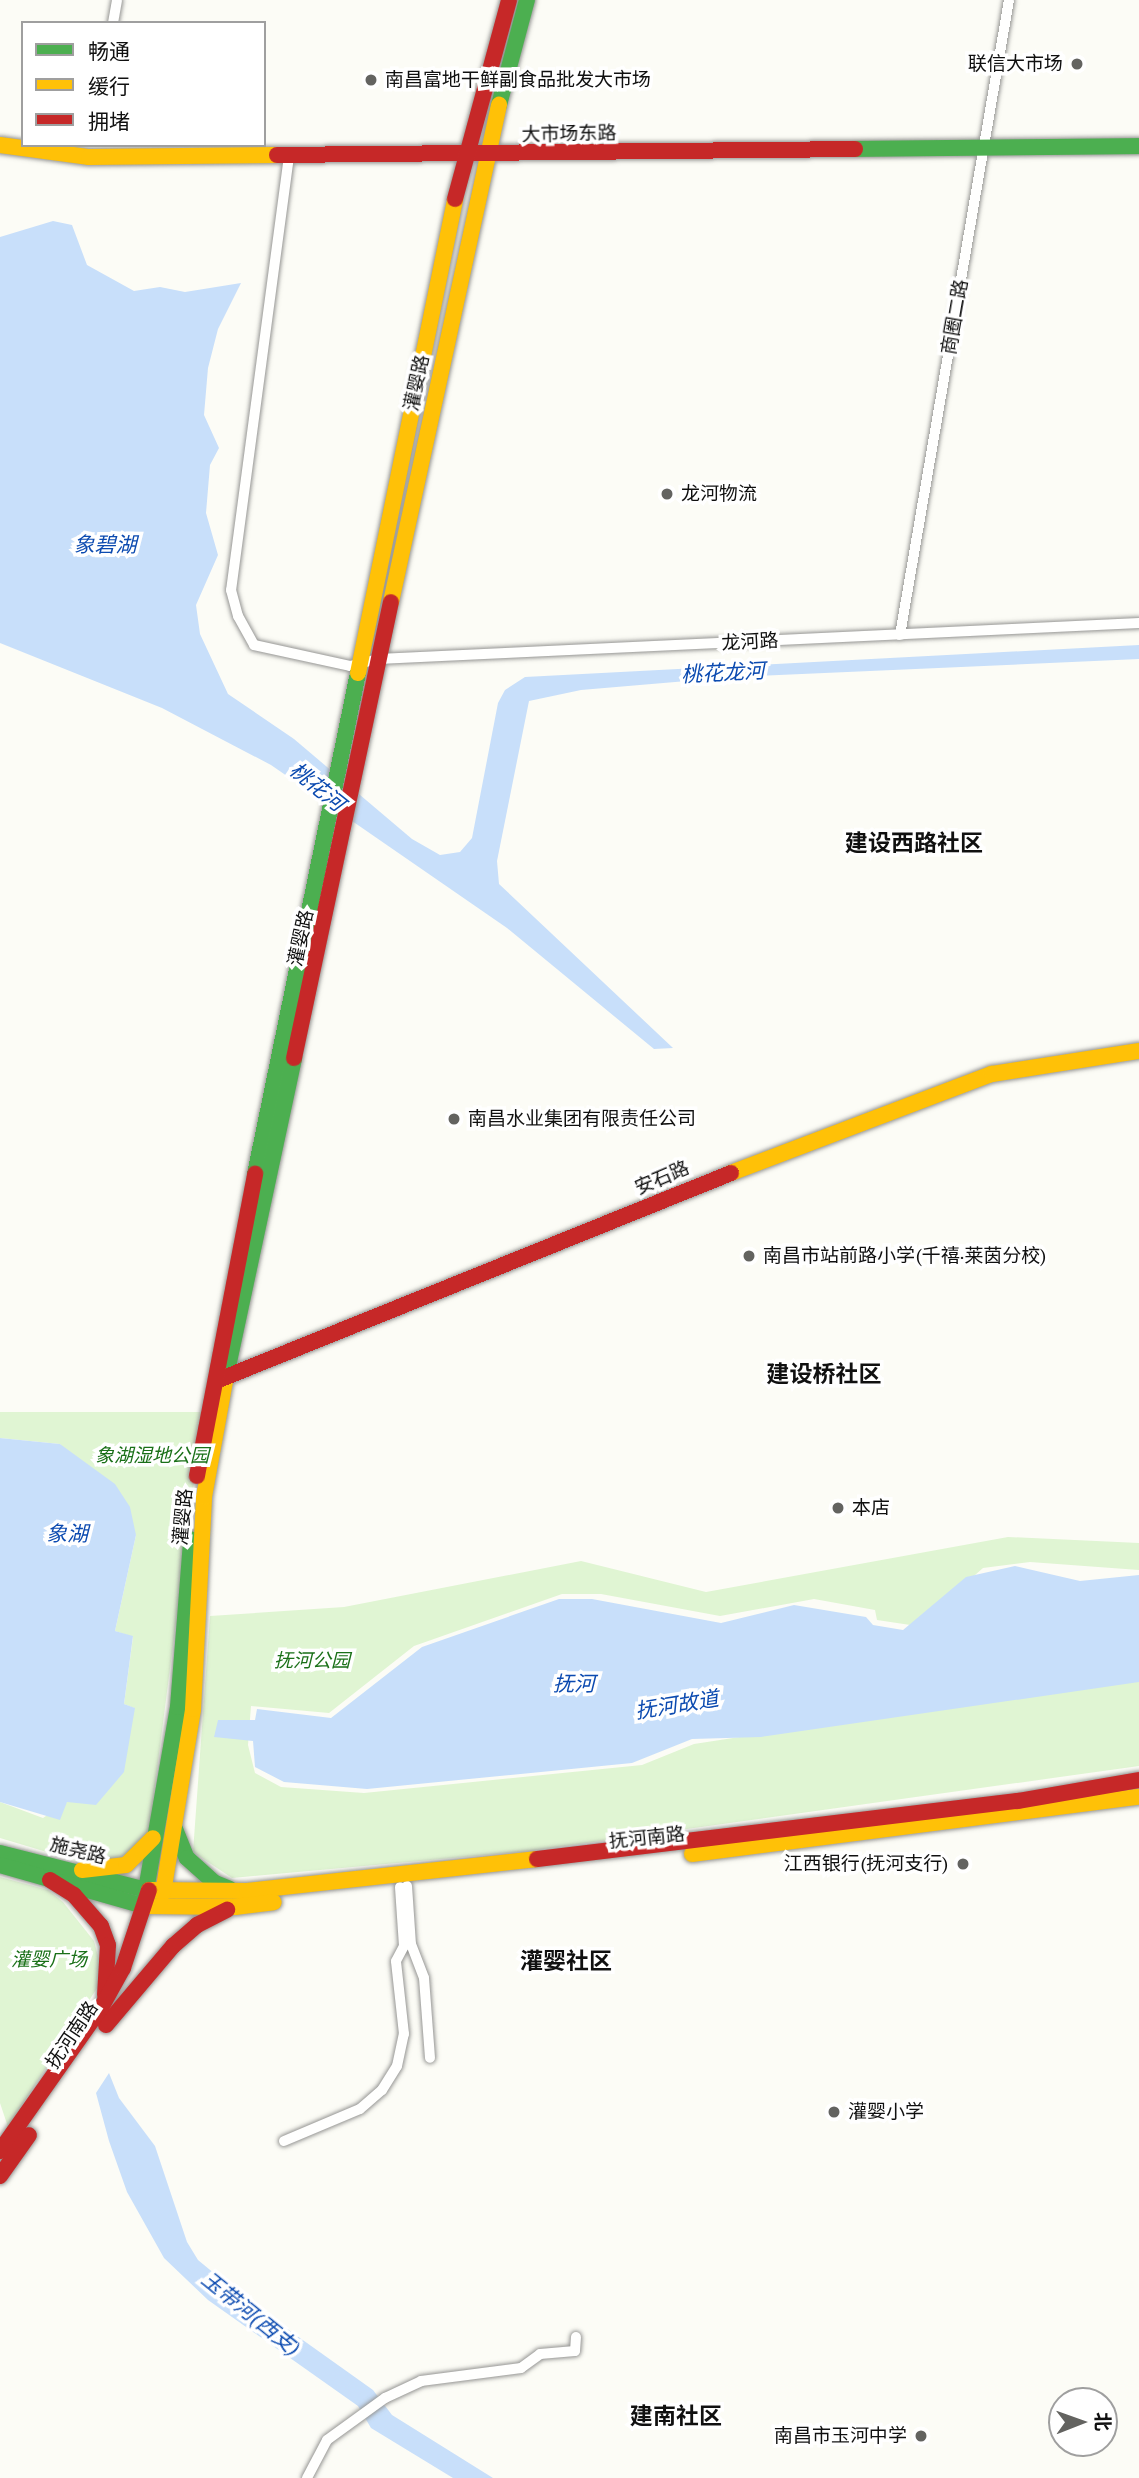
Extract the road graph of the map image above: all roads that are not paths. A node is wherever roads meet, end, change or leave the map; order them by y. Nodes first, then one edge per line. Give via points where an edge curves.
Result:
1 (117, 0) edge
2 (509, 0) edge
3 (527, 0) edge
4 (1009, 0) edge
5 (113, 21) edge
6 (0, 145) edge
7 (21, 146) edge
8 (1139, 146) edge
9 (30, 147) edge
10 (984, 148) junction
11 (90, 151) edge
12 (289, 156) junction
13 (464, 156) junction
14 (486, 156) junction
15 (1139, 623) edge
16 (900, 635) junction
17 (378, 659) junction
18 (361, 662) junction
19 (1139, 1051) edge
20 (219, 1379) junction
21 (1139, 1780) edge
22 (1139, 1797) edge
23 (175, 1829) junction
24 (156, 1833) junction
25 (0, 1853) edge
26 (0, 1865) edge
27 (52, 1873) junction
28 (404, 1886) junction
29 (153, 1899) junction
30 (236, 1899) junction
31 (101, 2008) junction
32 (106, 2025) junction
33 (430, 2059) dead end
34 (284, 2141) dead end
35 (0, 2151) edge
36 (0, 2176) edge
37 (576, 2337) dead end
38 (307, 2478) edge

1 - 5 street
2 - 13 main road, 灌婴路
3 - 14 main road, 灌婴路
4 - 10 street, 商圈二路
6 - 7 main road, 大市场东路
8 - 10 main road, 大市场东路
9 - 11 main road, 大市场东路
10 - 14 main road, 大市场东路
10 - 16 street, 商圈二路
11 - 12 main road, 大市场东路
12 - 13 main road, 大市场东路
12 - 18 street, 龙河路 via 231,590 238,616 254,645 350,666
13 - 14 main road, 大市场东路
13 - 18 main road, 灌婴路
14 - 17 main road, 灌婴路
15 - 16 street, 龙河路
16 - 17 street, 龙河路
17 - 18 street, 龙河路
17 - 20 main road, 灌婴路 via 345,834
18 - 20 main road, 灌婴路
19 - 20 main road, 安石路 via 992,1074 703,1184
20 - 23 main road, 灌婴路 via 204,1497 193,1709
20 - 24 main road, 灌婴路 via 195,1495 178,1707
21 - 30 main road, 抚河南路 via 1018,1801
22 - 28 main road, 抚河南路 via 884,1833
23 - 29 main road, 灌婴路
23 - 30 main road via 187,1858
24 - 27 main road via 126,1865
24 - 29 main road, 灌婴路
25 - 27 main road, 施尧路
26 - 27 main road, 施尧路
27 - 29 main road, 施尧路
27 - 31 main road via 87,1908 108,1945 108,1983
28 - 30 main road, 抚河南路
28 - 33 street via 411,1944 424,1978
28 - 34 street via 404,1947 396,1961 404,2035 397,2066 382,2090 360,2109
29 - 30 main road, 抚河南路
29 - 31 main road, 抚河南路
29 - 32 main road, 抚河南路 via 136,1973
30 - 32 main road via 181,1939
31 - 35 main road, 抚河南路
32 - 36 main road, 抚河南路
37 - 38 street via 575,2351 540,2354 521,2368 421,2381 385,2398 327,2440

